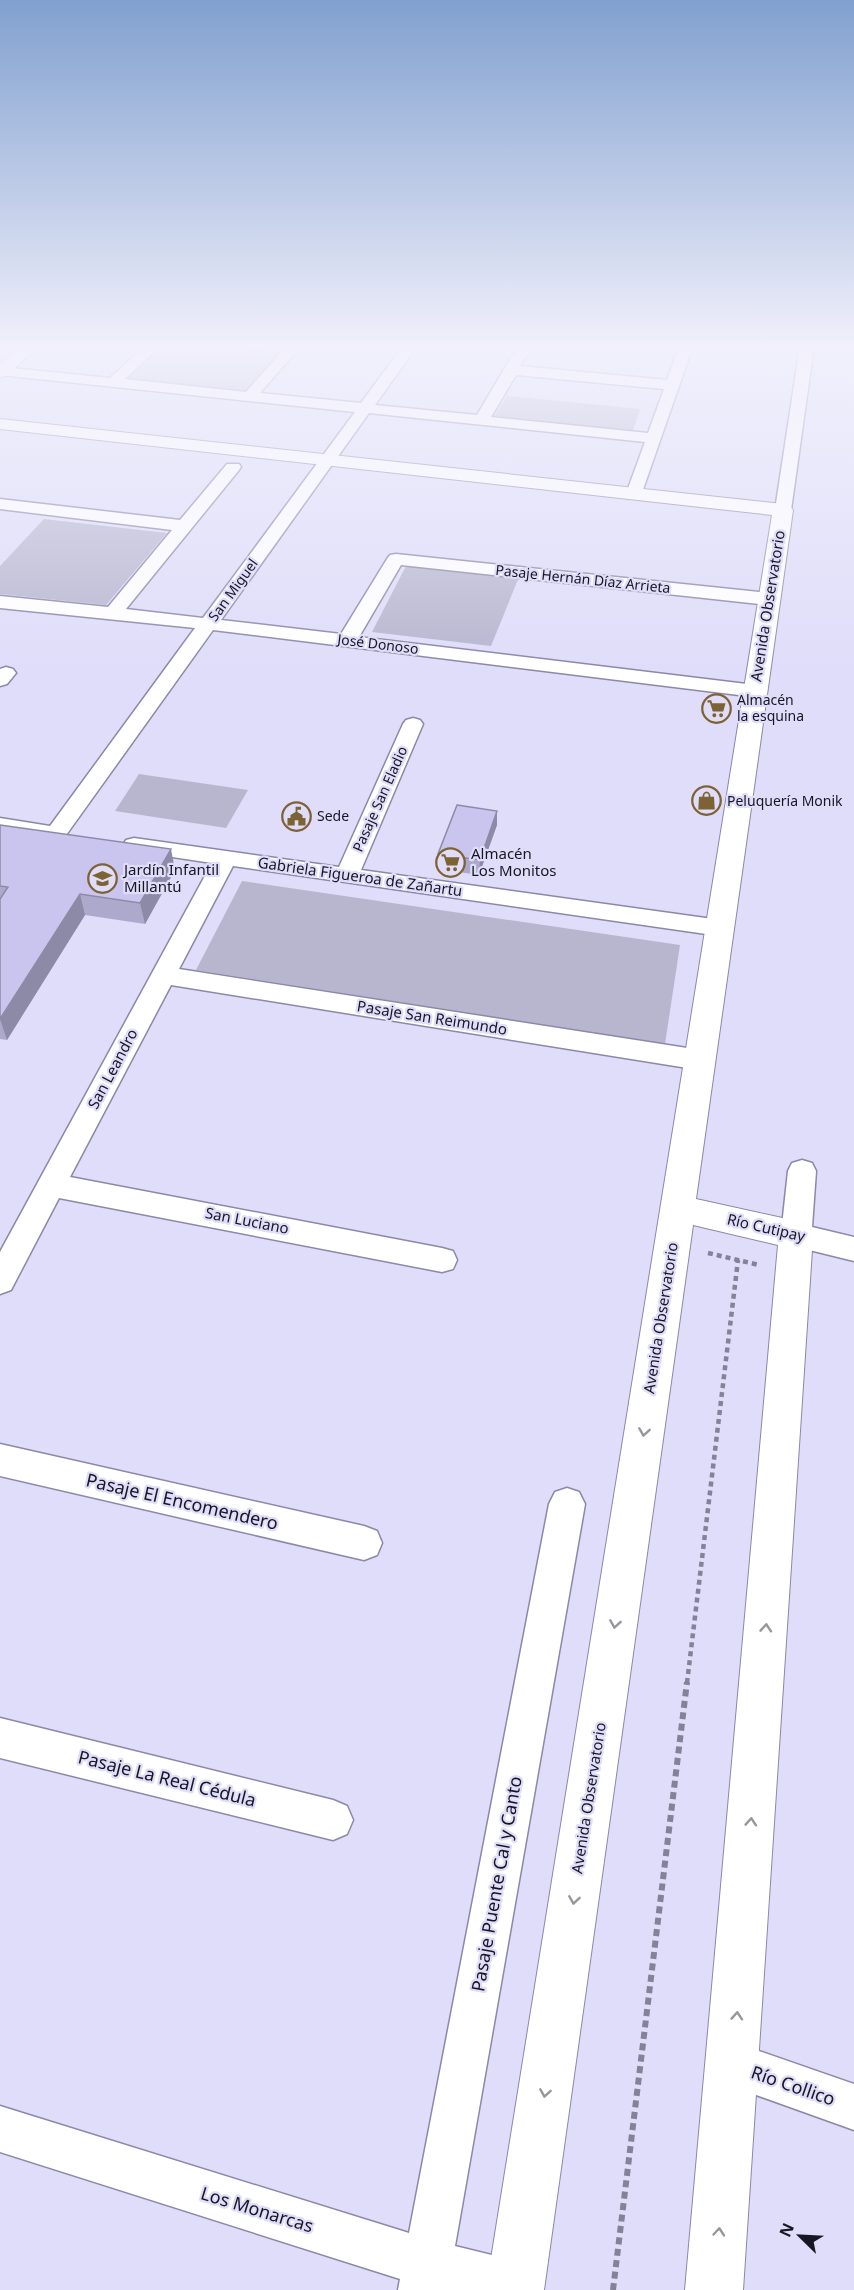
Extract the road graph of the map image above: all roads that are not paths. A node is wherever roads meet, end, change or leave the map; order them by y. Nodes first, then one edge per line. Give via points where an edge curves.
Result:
1 (106, 453) edge
2 (262, 453) edge
3 (332, 453) edge
4 (649, 453) edge
5 (791, 453) edge
6 (327, 460) junction
7 (233, 467) junction
8 (315, 476) junction
9 (634, 494) junction
10 (0, 504) edge
11 (781, 519) junction
12 (184, 526) junction
13 (769, 599) junction
14 (0, 602) edge
15 (113, 613) junction
16 (208, 624) junction
17 (347, 640) junction
18 (755, 691) junction
19 (413, 724) dead end
20 (0, 825) edge
21 (56, 834) junction
22 (80, 837) edge
23 (112, 841) edge
24 (226, 858) junction
25 (347, 875) junction
26 (720, 928) junction
27 (164, 975) junction
28 (700, 1060) junction
29 (802, 1172) dead end
30 (51, 1185) junction
31 (675, 1226) junction
32 (854, 1249) edge
33 (794, 1254) junction
34 (442, 1260) dead end
35 (0, 1281) edge
36 (0, 1460) edge
37 (567, 1504) dead end
38 (364, 1543) dead end
39 (0, 1738) edge
40 (333, 1820) dead end
41 (733, 2065) junction
42 (854, 2107) edge
43 (0, 2129) edge
44 (425, 2277) edge
45 (516, 2288) edge
46 (714, 2290) edge

1 - 7 street
2 - 6 street
3 - 6 street, San Miguel
4 - 9 street
5 - 11 street, Avenida Observatorio
6 - 8 street, San Miguel
6 - 9 street
7 - 8 street
7 - 12 street
8 - 11 street
8 - 16 street, San Miguel
9 - 11 street
10 - 12 street
11 - 13 street, Avenida Observatorio
12 - 15 street
13 - 17 street, Pasaje Hernán Díaz Arrieta via 396,559
13 - 18 street, Avenida Observatorio
14 - 15 street, José Donoso
15 - 16 street, José Donoso
16 - 17 street, José Donoso
16 - 21 street, San Miguel
17 - 18 street, José Donoso
18 - 26 street, Avenida Observatorio
19 - 25 street, Pasaje San Eladio
20 - 21 street
21 - 22 street
23 - 24 street, Gabriela Figueroa de Zañartu
24 - 25 street, Gabriela Figueroa de Zañartu
24 - 27 street, San Leandro
25 - 26 street, Gabriela Figueroa de Zañartu
26 - 28 street, Avenida Observatorio
27 - 28 street, Pasaje San Reimundo
27 - 30 street, San Leandro
28 - 31 street, Avenida Observatorio
29 - 33 street
30 - 34 street, San Luciano
30 - 35 street, San Leandro
31 - 33 street, Río Cutipay
31 -> 45 street, Avenida Observatorio
32 - 33 street, Río Cutipay
41 -> 33 street
36 - 38 street, Pasaje El Encomendero
37 - 44 street, Pasaje Puente Cal y Canto
39 - 40 street, Pasaje La Real Cédula
41 - 42 street, Río Collico
46 -> 41 street
43 - 44 street, Los Monarcas
44 - 45 street, Los Monarcas

